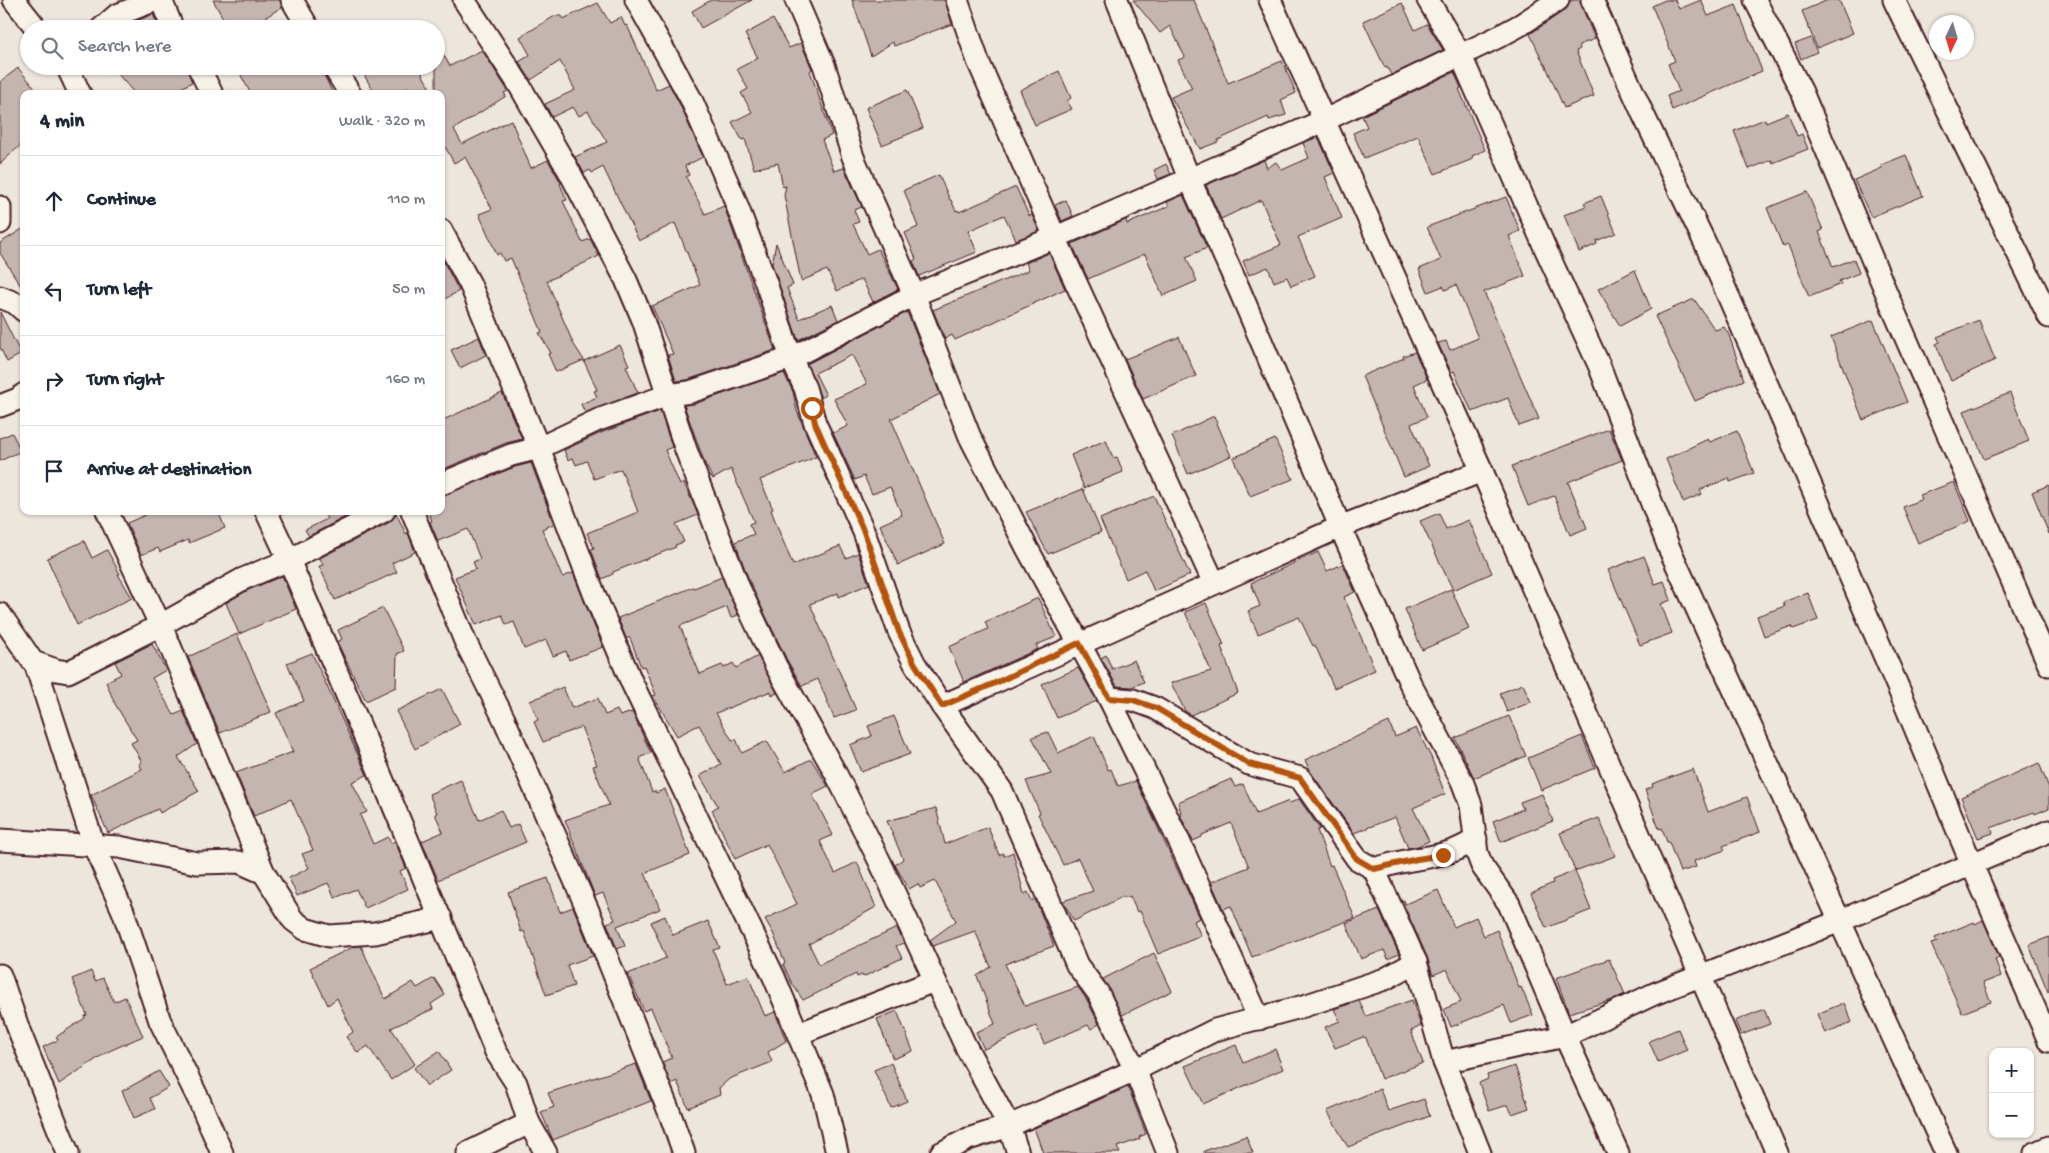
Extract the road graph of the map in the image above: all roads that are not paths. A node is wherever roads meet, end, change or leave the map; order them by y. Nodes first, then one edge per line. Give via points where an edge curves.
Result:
1 (14, 0) edge
2 (156, 0) edge
3 (161, 0) edge
4 (292, 0) edge
5 (464, 0) edge
6 (636, 0) edge
7 (796, 0) edge
8 (957, 0) edge
9 (1117, 0) edge
10 (1270, 0) edge
11 (1428, 0) edge
12 (1558, 0) edge
13 (1592, 0) edge
14 (1755, 0) edge
15 (1894, 0) edge
16 (30, 20) edge
17 (111, 20) edge
18 (170, 20) edge
19 (304, 20) edge
20 (1461, 56) junction
21 (71, 75) edge
22 (202, 75) edge
23 (338, 75) edge
24 (78, 90) edge
25 (210, 90) edge
26 (348, 90) edge
27 (1323, 121) junction
28 (1189, 178) junction
29 (0, 207) edge
30 (0, 223) edge
31 (445, 237) edge
32 (1054, 237) junction
33 (914, 295) junction
34 (0, 297) edge
35 (20, 307) edge
36 (2049, 317) edge
37 (791, 358) junction
38 (668, 395) junction
39 (20, 397) edge
40 (0, 406) edge
41 (539, 448) junction
42 (1482, 471) junction
43 (445, 482) edge
44 (109, 515) edge
45 (268, 515) edge
46 (376, 515) edge
47 (414, 515) edge
48 (1340, 527) junction
49 (289, 560) junction
50 (1214, 583) junction
51 (0, 614) edge
52 (159, 626) junction
53 (1079, 643) junction
54 (35, 663) junction
55 (2049, 665) edge
56 (1109, 698) junction
57 (942, 706) junction
58 (2049, 831) edge
59 (1476, 839) junction
60 (0, 840) edge
61 (94, 846) junction
62 (1972, 865) junction
63 (1374, 869) junction
64 (264, 873) junction
65 (441, 918) junction
66 (1840, 921) junction
67 (1416, 962) junction
68 (0, 975) edge
69 (1700, 975) junction
70 (934, 981) junction
71 (1259, 1019) junction
72 (798, 1034) junction
73 (1565, 1036) junction
74 (2049, 1040) edge
75 (1444, 1062) junction
76 (1135, 1070) junction
77 (528, 1123) junction
78 (1009, 1126) junction
79 (2049, 1147) edge
80 (68, 1153) edge
81 (222, 1153) edge
82 (468, 1153) edge
83 (546, 1153) edge
84 (684, 1153) edge
85 (837, 1153) edge
86 (941, 1153) edge
87 (1018, 1153) edge
88 (1168, 1153) edge
89 (1480, 1153) edge
90 (1618, 1153) edge
91 (1777, 1153) edge
92 (1946, 1153) edge
93 (2035, 1153) edge

1 - 16 street
2 - 17 street via 117,14
3 - 18 street
4 - 19 street
5 - 38 street via 570,171 626,280
6 - 37 street via 691,99 733,194
7 - 33 street via 824,65 853,157
8 - 32 street via 978,61
9 - 28 street
10 - 27 street
11 - 20 street
12 - 20 street via 1522,24
13 - 62 street via 1706,245
14 - 55 street via 1802,92
15 - 36 street
20 - 27 street
20 - 66 street via 1599,366 1669,548
21 - 24 street
22 - 25 street
23 - 26 street
27 - 28 street
27 - 42 street
28 - 32 street
28 - 48 street
29 - 30 street
31 - 41 street via 470,284
32 - 33 street
32 - 50 street
33 - 37 street
33 - 53 street via 970,438
34 - 35 street
37 - 38 street via 690,392
37 - 57 street via 805,388 815,423 864,532 899,632
38 - 41 street via 598,420
38 - 70 street via 739,588 776,666 880,862
39 - 40 street
41 - 43 street via 511,455
41 - 72 street via 632,683 774,977
42 - 48 street
42 - 69 street
44 - 52 street
45 - 49 street
46 - 49 street
47 - 84 street via 465,641 527,769 590,915
48 - 50 street
48 - 59 street via 1411,685 1462,781 1471,805
49 - 52 street via 243,579
49 - 65 street
50 - 53 street
51 - 54 street
52 - 54 street via 68,672
52 - 64 street
53 - 56 street
53 - 57 street
54 - 61 street
56 - 63 street via 1133,700 1156,708 1249,764 1300,778 1357,859
56 - 71 street via 1179,841
57 - 76 street via 1002,791 1077,965 1098,993
58 - 62 street
59 - 63 street via 1443,855
59 - 73 street via 1482,866 1509,904
60 - 61 street
61 - 64 street via 119,847 197,863 239,862
61 - 81 street via 122,912 160,1021
62 - 66 street
62 - 74 street
63 - 67 street
64 - 65 street via 293,920 305,930 329,936 375,933
65 - 77 street via 496,1052 516,1083
66 - 69 street
66 - 92 street
67 - 71 street via 1385,979
67 - 75 street
68 - 80 street
69 - 73 street
69 - 91 street
70 - 72 street
70 - 78 street
71 - 76 street via 1215,1030
72 - 85 street via 823,1094
73 - 75 street
73 - 90 street
75 - 89 street
76 - 78 street
76 - 88 street
77 - 82 street
77 - 83 street
78 - 86 street via 968,1139
78 - 87 street
79 - 93 street

